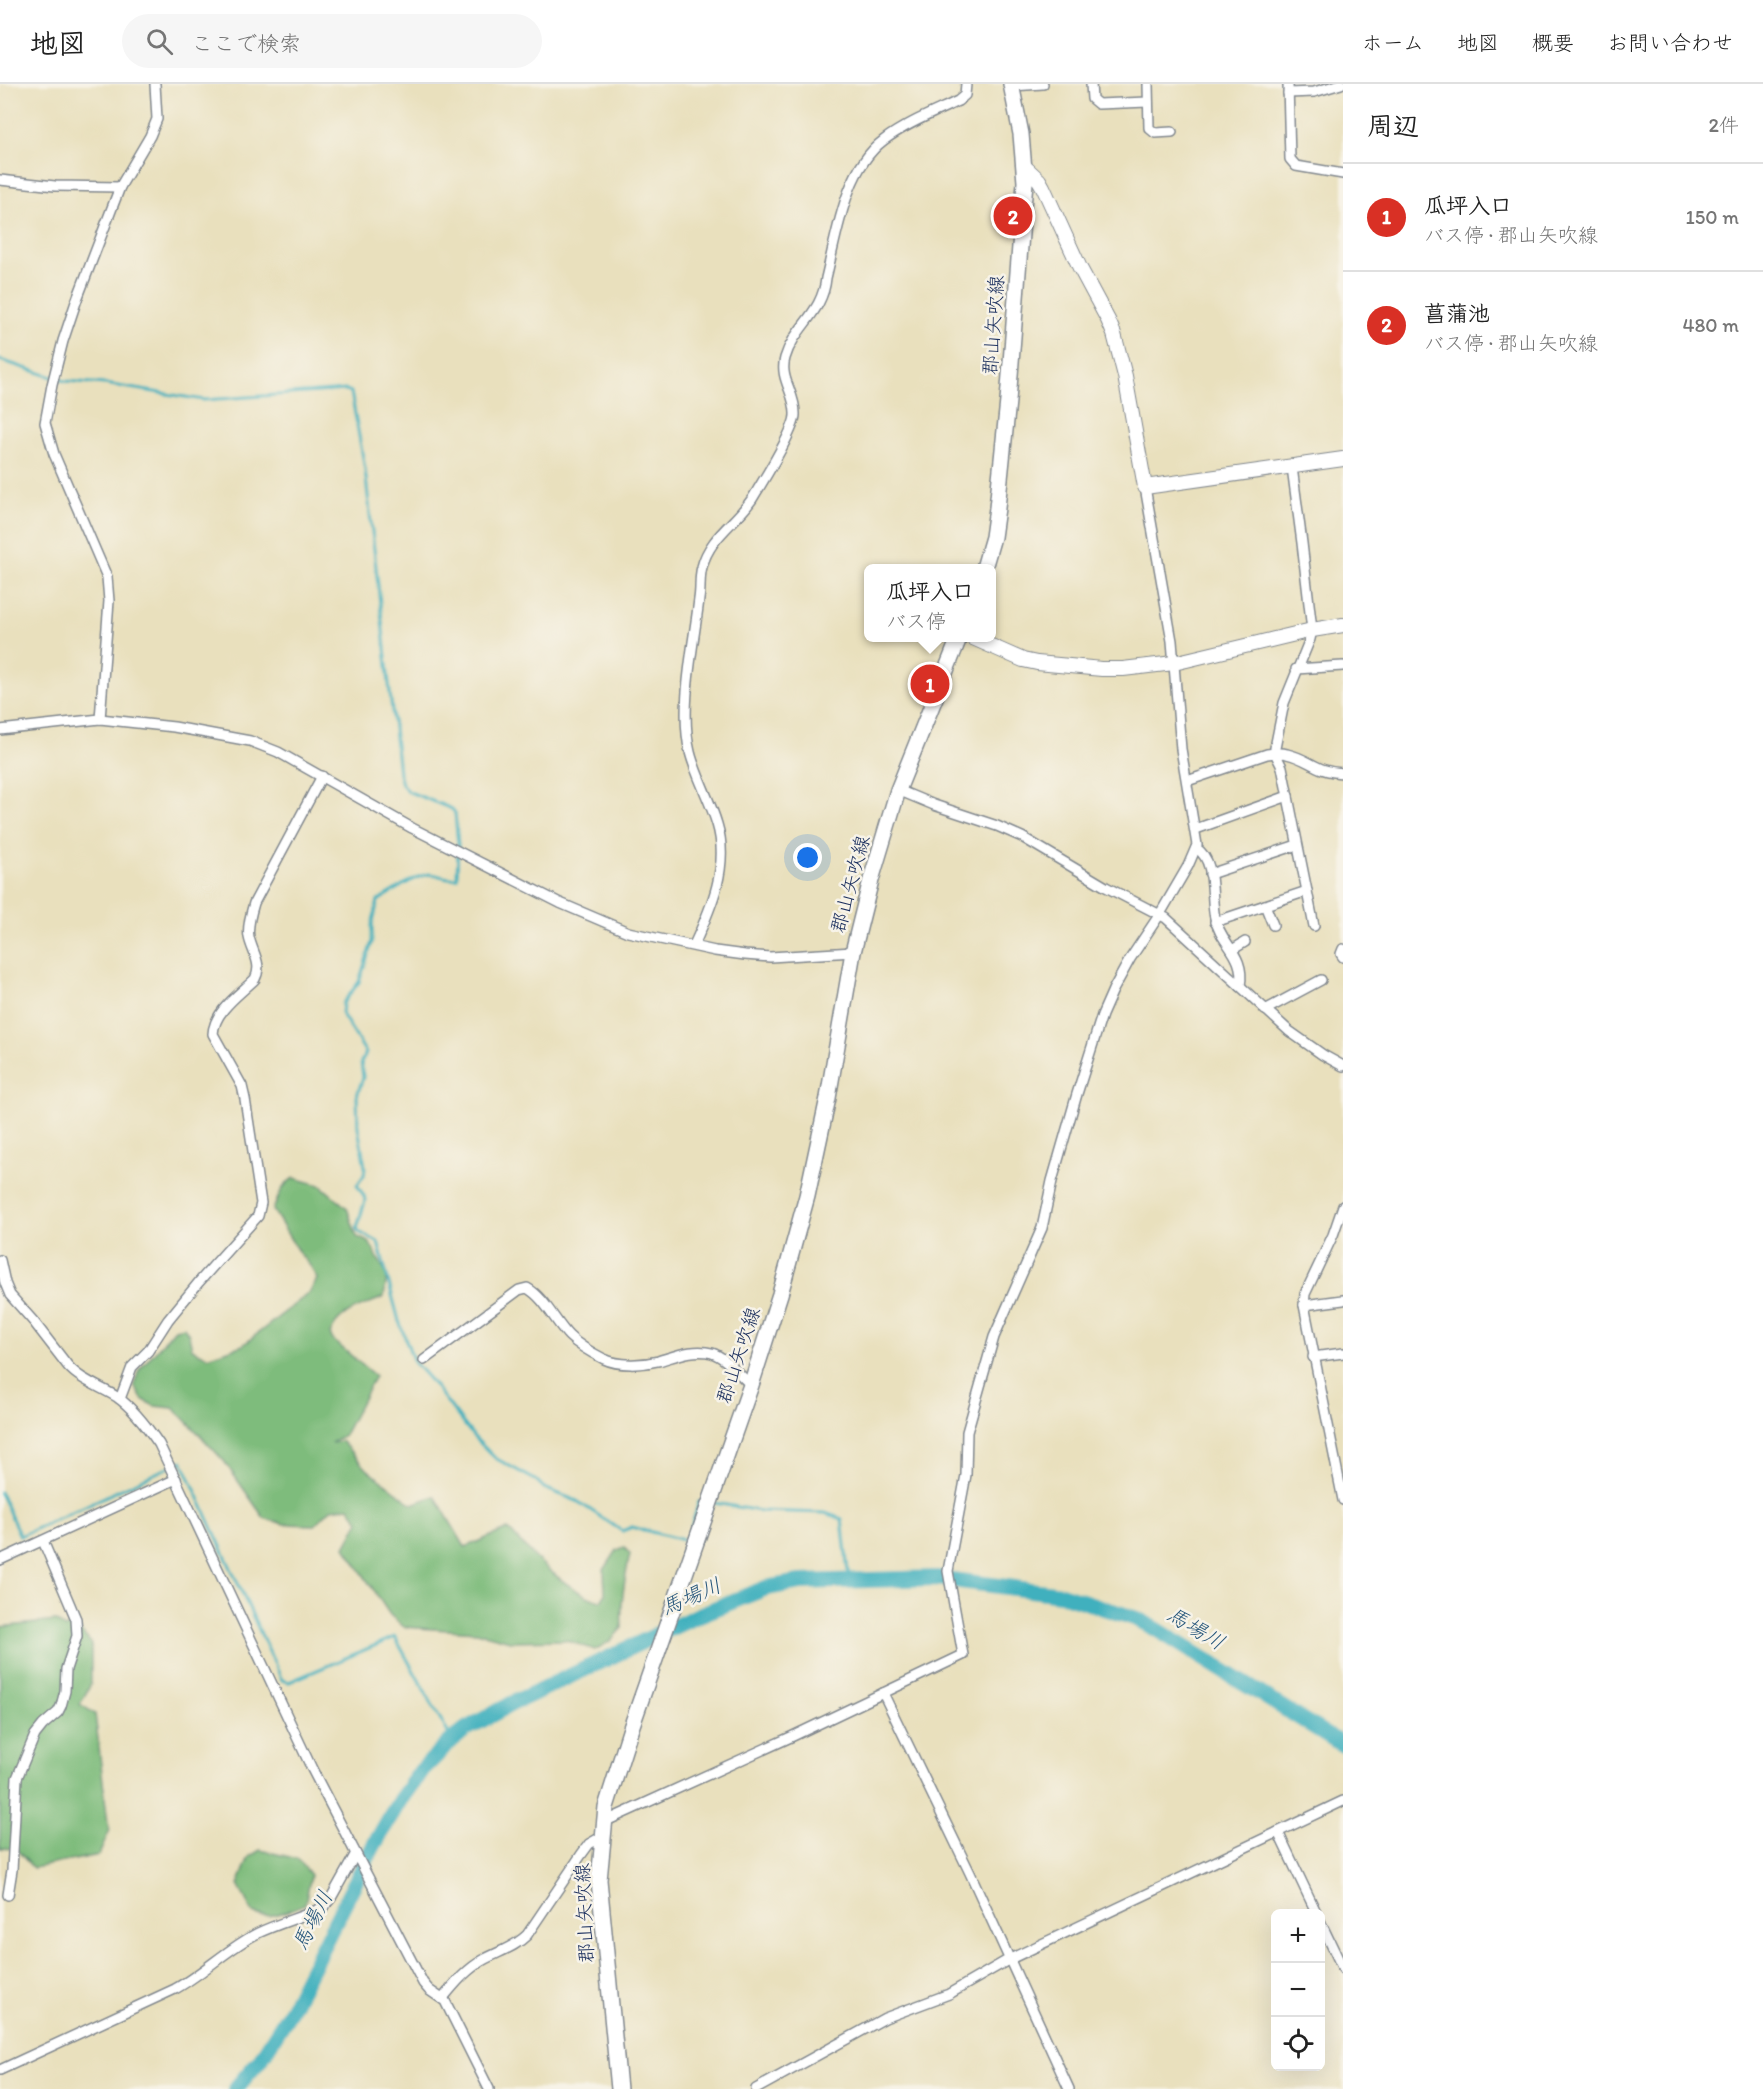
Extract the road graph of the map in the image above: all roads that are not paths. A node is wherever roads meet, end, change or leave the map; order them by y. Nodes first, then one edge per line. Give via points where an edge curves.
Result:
1 (155, 84) edge
2 (966, 84) edge
3 (1043, 84) edge
4 (1091, 84) edge
5 (1148, 84) edge
6 (1341, 84) edge
7 (1012, 85) edge
8 (1288, 89) edge
9 (1148, 102) junction
10 (1172, 132) dead end
11 (1025, 167) junction
12 (1343, 174) edge
13 (0, 180) edge
14 (120, 188) junction
15 (1343, 459) edge
16 (1292, 467) junction
17 (1145, 487) junction
18 (985, 564) edge
19 (1343, 625) edge
20 (1312, 630) junction
21 (957, 642) edge
22 (982, 642) edge
23 (1174, 663) junction
24 (1343, 666) edge
25 (1296, 669) junction
26 (100, 719) junction
27 (0, 730) edge
28 (1275, 753) junction
29 (1343, 772) edge
30 (322, 776) junction
31 (1187, 781) junction
32 (898, 790) junction
33 (1288, 796) junction
34 (1196, 829) junction
35 (1297, 845) junction
36 (1196, 848) junction
37 (1210, 874) junction
38 (1307, 891) junction
39 (1265, 905) junction
40 (1160, 914) junction
41 (1215, 922) junction
42 (1274, 925) dead end
43 (1314, 926) dead end
44 (1245, 942) dead end
45 (694, 945) junction
46 (1343, 949) edge
47 (1232, 950) junction
48 (853, 952) junction
49 (1343, 957) edge
50 (1321, 980) dead end
51 (1240, 986) junction
52 (1265, 1010) junction
53 (1343, 1066) edge
54 (1343, 1206) edge
55 (0, 1260) edge
56 (1343, 1300) edge
57 (1304, 1305) junction
58 (1343, 1353) edge
59 (1313, 1357) junction
60 (424, 1360) dead end
61 (751, 1385) junction
62 (120, 1399) junction
63 (1340, 1468) edge
64 (176, 1479) junction
65 (1343, 1500) edge
66 (43, 1541) junction
67 (0, 1560) edge
68 (883, 1694) junction
69 (1343, 1801) edge
70 (603, 1829) junction
71 (1278, 1832) junction
72 (357, 1857) junction
73 (7, 1896) edge
74 (1315, 1909) edge
75 (1325, 1931) edge
76 (1008, 1960) junction
77 (1343, 1969) edge
78 (443, 1998) junction
79 (0, 2070) edge
80 (489, 2089) edge
81 (619, 2089) edge
82 (756, 2089) edge
83 (1069, 2089) edge

1 - 14 street via 157,118
2 - 45 street via 958,101 884,140 861,166 848,194 825,292 791,342 785,358 784,377 794,406 793,424 756,494 713,542 702,568 687,688 688,731 690,752 720,833 722,858 720,877
3 - 7 street
4 - 9 street via 1092,99 1098,104
5 - 9 street
6 - 8 street via 1314,92
7 - 11 main road, 郡山矢吹線
8 - 12 street via 1290,159 1296,166
9 - 10 street via 1149,128 1155,133
11 - 17 street via 1039,180 1114,334
11 - 18 main road, 郡山矢吹線 via 1008,401 996,518
13 - 14 street
14 - 26 street via 63,341 45,423 54,454 107,577 110,601
15 - 16 street
16 - 17 street
16 - 20 street
17 - 23 street
19 - 20 street
20 - 23 street
20 - 25 street
21 - 32 main road, 郡山矢吹線
22 - 23 street via 1037,663 1102,669
23 - 31 street
24 - 25 street
25 - 28 street via 1284,703
26 - 27 street
26 - 30 street via 250,741
28 - 29 street via 1286,753 1321,770
28 - 31 street
28 - 33 street
30 - 45 street via 412,828 590,917 628,932
30 - 62 street via 252,909 249,937 259,972 219,1016 213,1034 242,1086 261,1203 258,1216 132,1367
31 - 34 street
32 - 40 street via 1022,837
32 - 48 main road, 郡山矢吹線
33 - 34 street
33 - 35 street
34 - 36 street
35 - 37 street
35 - 38 street
36 - 37 street
36 - 40 street
37 - 41 street
38 - 39 street
38 - 43 street
39 - 41 street
39 - 42 street
40 - 51 street
40 - 68 street via 1130,959 1102,1015 1052,1181 1042,1228 994,1338 967,1432 966,1475 948,1571 963,1655
41 - 47 street
44 - 47 street
45 - 48 street via 762,956
46 - 49 street
47 - 51 street via 1242,969
48 - 61 main road, 郡山矢吹線 via 807,1196
50 - 52 street
51 - 52 street
52 - 53 street via 1289,1031
54 - 57 street via 1305,1294
55 - 62 street via 10,1295 74,1373
56 - 57 street
57 - 59 street
58 - 59 street
59 - 63 street
60 - 61 street via 527,1288 569,1336 605,1359 626,1364 655,1362 702,1351 726,1362
61 - 70 main road, 郡山矢吹線 via 617,1769
62 - 64 street via 157,1440
63 - 65 street
64 - 66 street
64 - 72 street
66 - 67 street
66 - 73 street via 76,1619 77,1636 66,1670 61,1706 35,1735 17,1778
68 - 70 street
68 - 76 street
69 - 71 street
70 - 78 street via 527,1935 483,1960 455,1982
70 - 81 main road, 郡山矢吹線 via 600,1880
71 - 74 street
71 - 76 street
72 - 78 street via 423,1983
72 - 79 street via 324,1906 257,1934 187,1983
75 - 77 street
76 - 82 street via 949,1994 885,2018
76 - 83 street
78 - 80 street

